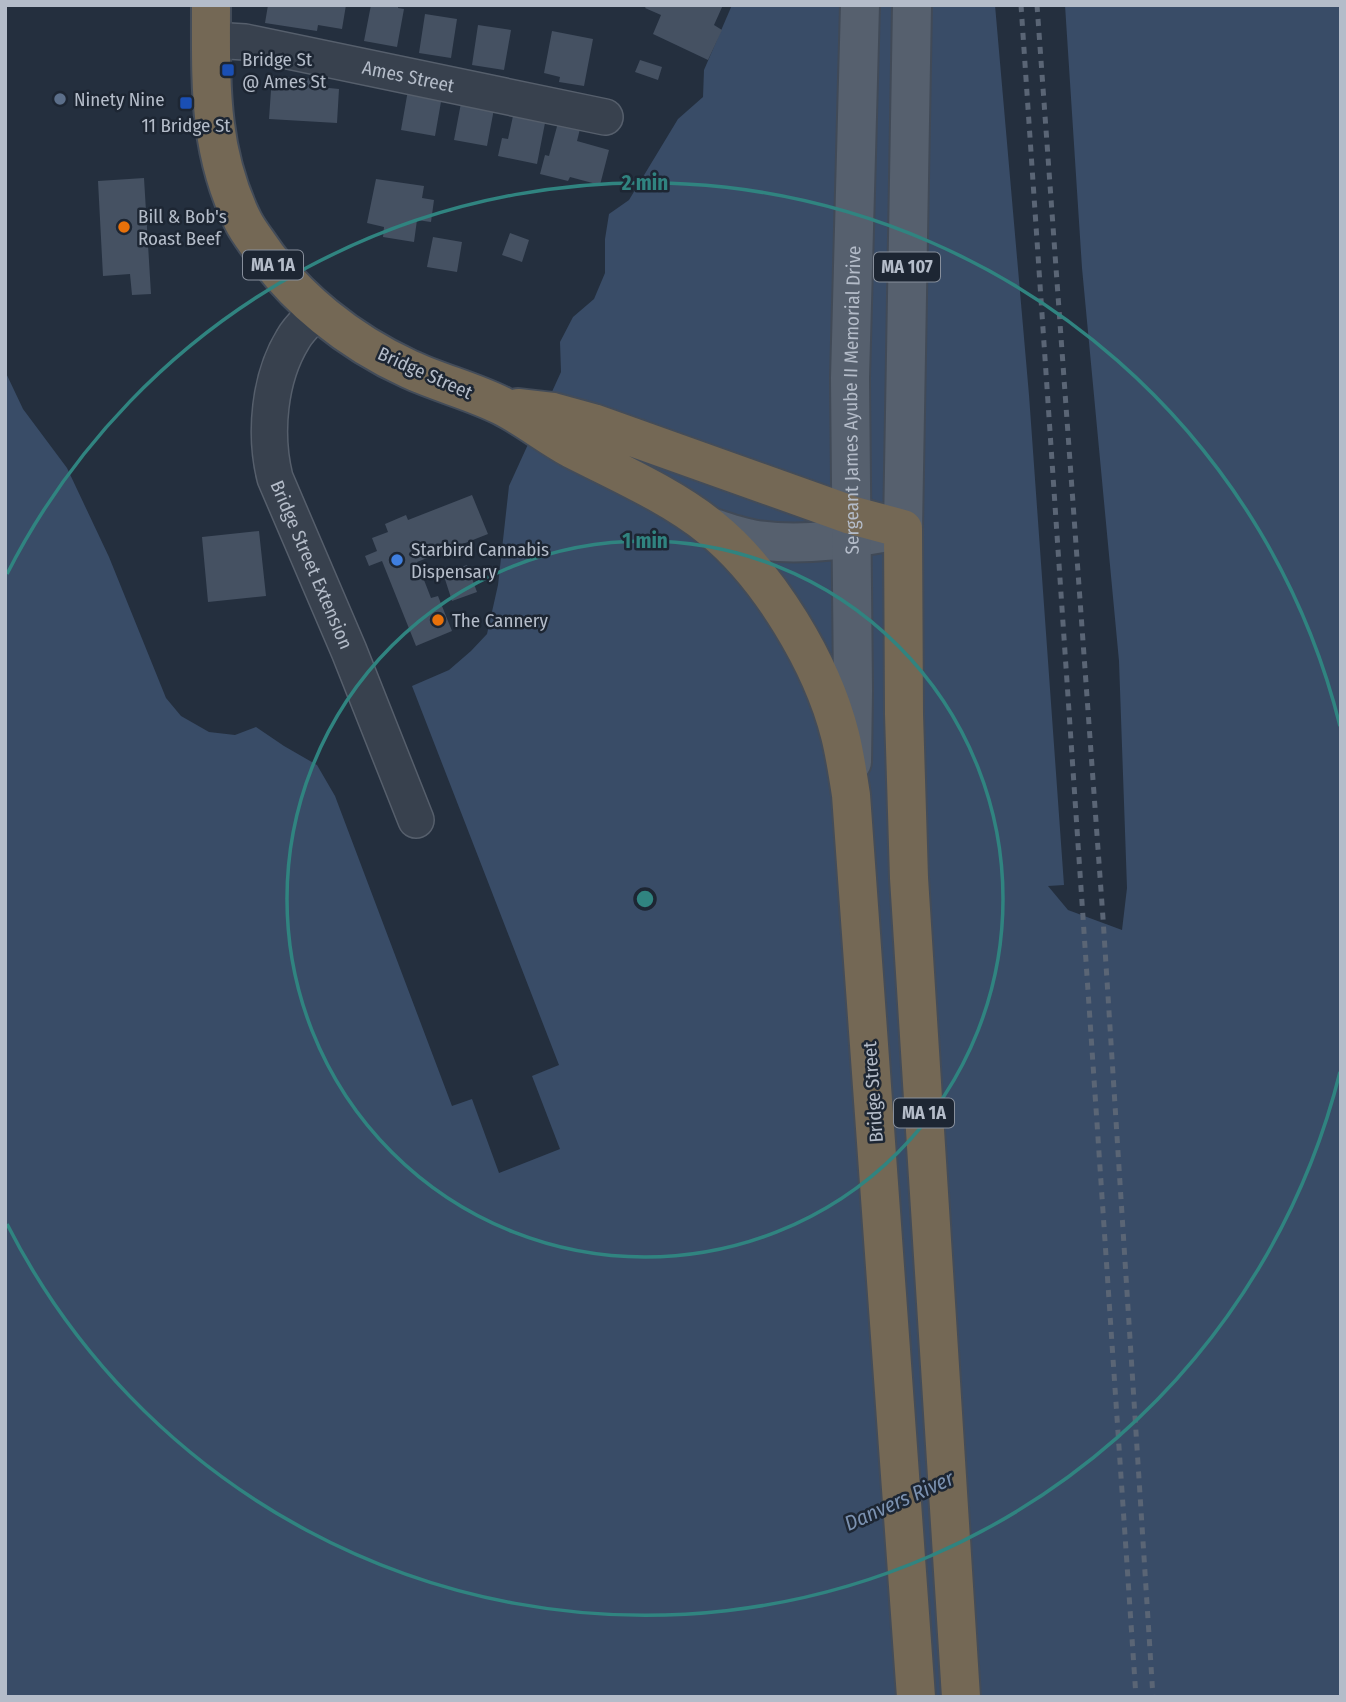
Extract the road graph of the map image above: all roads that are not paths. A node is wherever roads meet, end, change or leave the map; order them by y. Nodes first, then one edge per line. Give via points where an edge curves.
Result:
1 (860, 5) edge
2 (912, 5) edge
3 (211, 23) edge
4 (605, 117) dead end
5 (318, 310) junction
6 (502, 406) junction
7 (710, 527) junction
8 (852, 527) junction
9 (903, 530) junction
10 (851, 795) junction
11 (416, 820) dead end
12 (916, 1697) edge
13 (961, 1697) edge

1 - 8 main road, Sergeant James Ayube II Memorial Drive / MA 107 via 850,378
2 - 9 main road, MA 107
3 - 4 street, Ames Street via 245,42
3 - 5 highway, Bridge Street / MA 1A via 216,139 228,182 244,222 270,261
5 - 6 highway, Bridge Street / MA 1A via 379,354
5 - 11 street, Bridge Street Extension via 294,336 280,363 272,394 270,459
6 - 7 highway, Bridge Street / MA 1A
6 - 8 highway, Bridge Street / MA 1A via 593,423
7 - 8 main road, Bridge Street via 754,540 781,542
7 - 10 highway, Bridge Street / MA 1A via 762,582 806,648 840,735
8 - 9 highway, Bridge Street / MA 1A
8 - 10 main road, Sergeant James Ayube II Memorial Drive / MA 107
9 - 13 highway, MA 1A via 909,878
10 - 12 highway, Bridge Street / MA 1A

